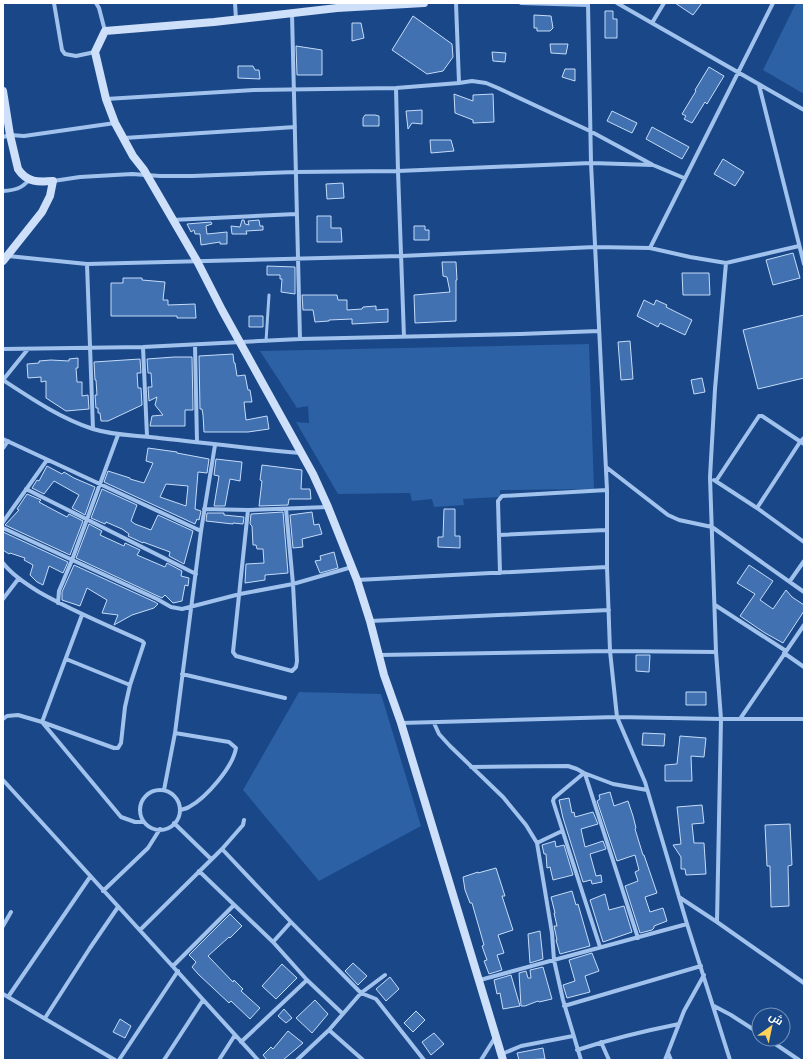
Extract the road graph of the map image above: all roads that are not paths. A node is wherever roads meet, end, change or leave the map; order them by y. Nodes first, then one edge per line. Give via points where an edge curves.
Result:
1 (54, 3) edge
2 (96, 3) edge
3 (235, 3) edge
4 (424, 3) edge
5 (456, 3) edge
6 (521, 3) edge
7 (617, 3) edge
8 (664, 3) edge
9 (773, 3) edge
10 (588, 4) edge
11 (345, 5) edge
12 (292, 14) junction
13 (236, 19) junction
14 (652, 23) junction
15 (105, 32) junction
16 (95, 52) junction
17 (738, 72) junction
18 (459, 83) junction
19 (759, 85) junction
20 (396, 88) junction
21 (293, 90) junction
22 (3, 91) edge
23 (106, 99) junction
24 (804, 110) edge
25 (115, 123) junction
26 (295, 127) junction
27 (590, 131) junction
28 (6, 136) edge
29 (123, 138) junction
30 (591, 163) junction
31 (653, 165) junction
32 (398, 171) junction
33 (295, 172) junction
34 (146, 174) junction
35 (684, 178) junction
36 (29, 180) junction
37 (53, 181) junction
38 (3, 191) edge
39 (296, 214) junction
40 (172, 220) junction
41 (799, 246) junction
42 (596, 247) junction
43 (650, 248) junction
44 (401, 256) junction
45 (4, 258) edge
46 (298, 258) junction
47 (197, 261) junction
48 (726, 263) junction
49 (87, 264) junction
50 (804, 264) edge
51 (269, 295) dead end
52 (598, 331) junction
53 (404, 337) junction
54 (300, 339) junction
55 (266, 341) junction
56 (241, 342) junction
57 (195, 345) junction
58 (91, 347) junction
59 (143, 347) junction
60 (3, 349) edge
61 (28, 349) junction
62 (3, 380) edge
63 (93, 429) junction
64 (118, 435) junction
65 (147, 436) junction
66 (804, 438) edge
67 (5, 440) edge
68 (198, 442) junction
69 (802, 443) edge
70 (215, 445) junction
71 (3, 448) edge
72 (301, 453) junction
73 (47, 460) junction
74 (606, 467) junction
75 (710, 477) junction
76 (716, 481) junction
77 (100, 485) junction
78 (26, 489) junction
79 (607, 490) junction
80 (328, 507) junction
81 (757, 508) junction
82 (204, 509) junction
83 (286, 509) junction
84 (248, 510) junction
85 (87, 520) junction
86 (3, 522) edge
87 (712, 527) junction
88 (3, 528) edge
89 (606, 530) junction
90 (201, 531) junction
91 (499, 535) junction
92 (804, 542) edge
93 (72, 560) junction
94 (804, 561) edge
95 (3, 563) edge
96 (352, 567) junction
97 (607, 567) junction
98 (500, 573) junction
99 (196, 574) junction
100 (19, 578) junction
101 (357, 580) junction
102 (790, 581) junction
103 (293, 584) junction
104 (804, 592) edge
105 (240, 594) junction
106 (3, 599) edge
107 (58, 603) junction
108 (715, 605) junction
109 (192, 607) junction
110 (609, 610) junction
111 (82, 615) junction
112 (370, 621) junction
113 (804, 625) edge
114 (610, 651) junction
115 (716, 652) junction
116 (785, 652) junction
117 (378, 655) junction
118 (66, 660) junction
119 (804, 667) edge
120 (182, 674) junction
121 (130, 685) junction
122 (285, 698) dead end
123 (617, 716) junction
124 (740, 718) junction
125 (3, 719) edge
126 (720, 719) junction
127 (804, 720) edge
128 (42, 722) junction
129 (400, 723) junction
130 (434, 723) junction
131 (175, 733) junction
132 (471, 767) junction
133 (584, 774) junction
134 (3, 780) edge
135 (164, 790) junction
136 (647, 790) junction
137 (180, 810) junction
138 (244, 820) dead end
139 (144, 822) junction
140 (174, 823) junction
141 (160, 829) junction
142 (562, 831) junction
143 (537, 843) junction
144 (222, 848) junction
145 (211, 859) junction
146 (199, 871) junction
147 (90, 877) junction
148 (104, 891) junction
149 (679, 898) junction
150 (234, 905) junction
151 (118, 907) junction
152 (12, 912) dead end
153 (291, 922) junction
154 (717, 922) junction
155 (687, 924) junction
156 (3, 926) edge
157 (140, 930) junction
158 (638, 938) junction
159 (273, 942) junction
160 (600, 947) junction
161 (554, 960) junction
162 (173, 966) junction
163 (701, 966) junction
164 (178, 972) junction
165 (385, 975) dead end
166 (704, 975) junction
167 (308, 980) junction
168 (480, 980) junction
169 (804, 982) edge
170 (361, 993) junction
171 (3, 994) edge
172 (8, 996) junction
173 (203, 1000) junction
174 (564, 1006) junction
175 (714, 1006) junction
176 (343, 1014) junction
177 (45, 1018) junction
178 (679, 1024) junction
179 (751, 1028) edge
180 (329, 1030) junction
181 (235, 1035) junction
182 (496, 1036) junction
183 (573, 1036) junction
184 (241, 1042) junction
185 (601, 1042) junction
186 (780, 1047) edge
187 (577, 1050) junction
188 (668, 1052) junction
189 (503, 1057) edge
190 (299, 1059) edge
191 (115, 1060) edge
192 (120, 1060) edge
193 (164, 1060) edge
194 (219, 1060) edge
195 (258, 1060) edge
196 (363, 1060) edge
197 (424, 1060) edge
198 (480, 1060) edge
199 (581, 1060) edge
200 (609, 1060) edge
201 (665, 1060) edge
202 (671, 1060) edge
203 (730, 1060) edge
204 (800, 1060) edge

1 - 16 street via 62,50 65,54 76,56
2 - 15 street
3 - 13 street
4 - 11 main road
5 - 18 street
6 - 10 street
7 - 14 street
8 - 14 street
9 - 17 street
10 - 27 street
11 - 12 main road
12 - 13 main road
12 - 21 street
13 - 15 main road
14 - 17 street
15 - 16 main road
16 - 23 main road
17 - 19 street
17 - 35 street
18 - 20 street
18 - 27 street via 486,83
19 - 24 street
19 - 41 street
20 - 21 street
20 - 32 street
21 - 23 street
21 - 26 street
22 - 28 main road
23 - 25 main road
25 - 28 street via 24,136
25 - 29 main road
26 - 29 street
26 - 33 street
27 - 30 street
27 - 31 street
28 - 36 main road via 18,169
29 - 34 main road
30 - 31 street
30 - 32 street
30 - 42 street
31 - 35 street
32 - 33 street
32 - 44 street
33 - 34 street via 192,176
33 - 39 street
34 - 37 street via 114,174
34 - 40 main road
35 - 43 street
36 - 37 main road
36 - 38 street via 21,188
37 - 45 main road via 50,196 42,212
39 - 40 street
39 - 46 street
40 - 47 main road
41 - 48 street
41 - 50 street
42 - 43 street
42 - 44 street
42 - 52 street
43 - 48 street
44 - 46 street
44 - 53 street
45 - 49 street
46 - 47 street
46 - 54 street
47 - 49 street
47 - 56 main road
48 - 75 street
49 - 58 street
51 - 55 lane
52 - 53 street
52 - 74 street
53 - 54 street
54 - 55 street
55 - 56 street
56 - 57 street
56 - 72 main road
57 - 59 street
57 - 68 street
58 - 59 street
58 - 61 street
58 - 63 street
59 - 65 street
60 - 61 street
61 - 62 street
62 - 63 street via 60,415
63 - 64 street
64 - 65 street
64 - 77 street
65 - 68 street
66 - 69 street
67 - 71 street
67 - 73 street
68 - 70 street
69 - 76 street via 759,416
69 - 81 street
70 - 72 street
70 - 82 street
72 - 80 main road
73 - 77 street
73 - 78 street
74 - 79 street
74 - 87 street via 668,515
75 - 76 street
75 - 87 street
76 - 81 street
77 - 85 street
77 - 90 street
78 - 85 street
78 - 86 street
79 - 89 street
79 - 91 street via 502,496 498,501
80 - 83 street
80 - 96 main road
81 - 92 street
82 - 84 street
82 - 90 street
83 - 84 street
83 - 103 street
84 - 105 street
85 - 93 street
85 - 99 street
87 - 102 street
87 - 108 street
88 - 93 street
89 - 91 street
89 - 97 street
90 - 99 street
91 - 98 street
93 - 107 street via 59,591
93 - 109 street via 171,607
94 - 102 street
95 - 100 street
96 - 101 main road
96 - 103 street
97 - 98 street
97 - 110 street
98 - 101 street
99 - 109 street
100 - 106 street
100 - 107 street
101 - 112 main road
102 - 104 street
103 - 105 street
103 - 105 street via 297,661 292,671 236,656 233,652
105 - 109 street
107 - 111 street
108 - 115 street
108 - 116 street
109 - 120 street
110 - 112 street
110 - 114 street
111 - 118 street
111 - 121 street via 144,643
112 - 117 main road
113 - 116 street
114 - 115 street
114 - 117 street
114 - 123 street
115 - 126 street
116 - 119 street
116 - 124 street
117 - 129 main road
118 - 121 street
118 - 128 street
120 - 122 street
120 - 131 street
121 - 128 street via 121,743 118,748
123 - 126 street
123 - 130 street
123 - 136 street
124 - 126 street
124 - 127 street
125 - 128 street via 18,714
126 - 154 street
128 - 139 street via 121,817
129 - 130 street
129 - 168 main road
130 - 132 street via 439,734
131 - 135 street
131 - 137 street via 228,742 236,748 228,767 213,788 189,807
132 - 133 street via 568,766
132 - 143 street via 503,797
133 - 136 street via 613,784
133 - 142 street via 554,798
133 - 158 street
134 - 147 street
135 - 137 street via 175,797
135 - 139 street via 152,791 143,799 140,811
136 - 149 street
137 - 140 street
138 - 144 street
139 - 141 street via 148,826
140 - 141 street via 170,827
140 - 145 street
141 - 148 street via 148,848
142 - 143 street
142 - 160 street
143 - 161 street
144 - 145 street
144 - 153 street
145 - 146 street
146 - 150 street
146 - 157 street
147 - 148 street
147 - 172 street
148 - 151 street
149 - 154 street
149 - 155 street
150 - 159 street
150 - 162 street
151 - 157 street
151 - 177 street
152 - 156 street
153 - 159 street
153 - 170 street
154 - 169 street
155 - 158 street
155 - 163 street
157 - 162 street
158 - 160 street
159 - 167 street
160 - 161 street
161 - 168 street
161 - 174 street
162 - 164 street
163 - 166 street
163 - 174 street
164 - 173 street
164 - 192 street
165 - 170 street
166 - 175 street
166 - 178 street
167 - 176 street
167 - 184 street
168 - 182 main road
170 - 176 street
170 - 197 street via 376,999
171 - 172 street
172 - 177 street
173 - 181 street
173 - 193 street
174 - 183 street
175 - 179 street
175 - 203 street
176 - 180 street
177 - 191 street
178 - 185 street
178 - 188 street
180 - 190 street
180 - 196 street
181 - 184 street
181 - 194 street
182 - 189 main road
182 - 198 street
183 - 187 street
183 - 189 street via 521,1046
184 - 195 street
185 - 187 street
185 - 200 street
186 - 204 street
187 - 199 street
188 - 201 street
188 - 202 street

